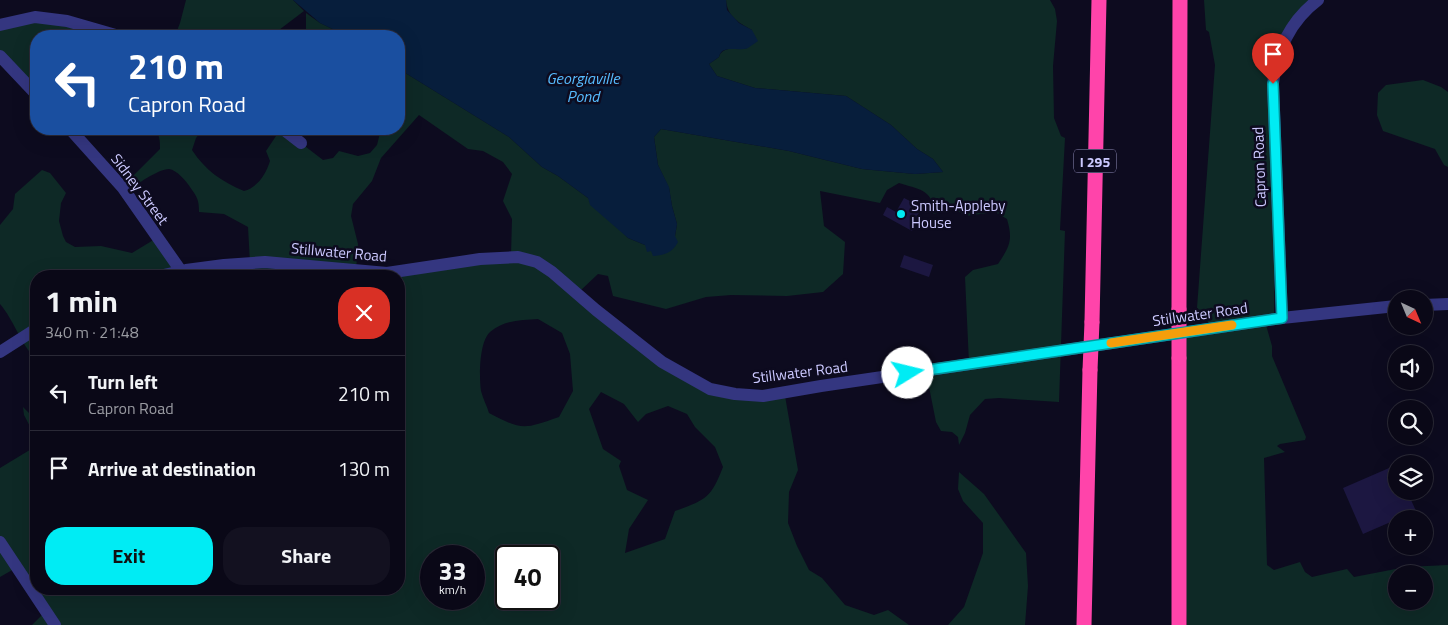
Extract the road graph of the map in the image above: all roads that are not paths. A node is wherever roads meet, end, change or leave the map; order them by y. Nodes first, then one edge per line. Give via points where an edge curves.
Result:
1 (1099, 0) edge
2 (1180, 0) edge
3 (1318, 0) edge
4 (0, 25) edge
5 (98, 30) edge
6 (0, 56) edge
7 (30, 88) edge
8 (75, 135) edge
9 (291, 135) edge
10 (301, 143) dead end
11 (180, 270) edge
12 (193, 270) edge
13 (354, 270) edge
14 (405, 270) edge
15 (1448, 304) edge
16 (1433, 305) edge
17 (1388, 307) edge
18 (1282, 318) junction
19 (30, 333) edge
20 (0, 352) edge
21 (1179, 523) junction
22 (0, 542) edge
23 (30, 587) edge
24 (35, 595) edge
25 (55, 625) edge
26 (1084, 625) edge
27 (1178, 625) edge
28 (1187, 625) edge

1 - 26 highway, I 295, bridge
2 - 21 highway, bridge
3 - 18 street, Capron Road via 1290,30 1274,68
4 - 5 street via 34,17 67,21
6 - 7 street
8 - 11 street, Sidney Street via 123,188
9 - 10 street
12 - 13 street, Stillwater Road via 265,262
14 - 18 street, Stillwater Road via 494,258 518,257 537,262 662,362 710,389 753,396
15 - 16 street
17 - 18 street, Stillwater Road
19 - 20 street
21 - 27 highway
21 - 28 highway
22 - 23 street
24 - 25 street

